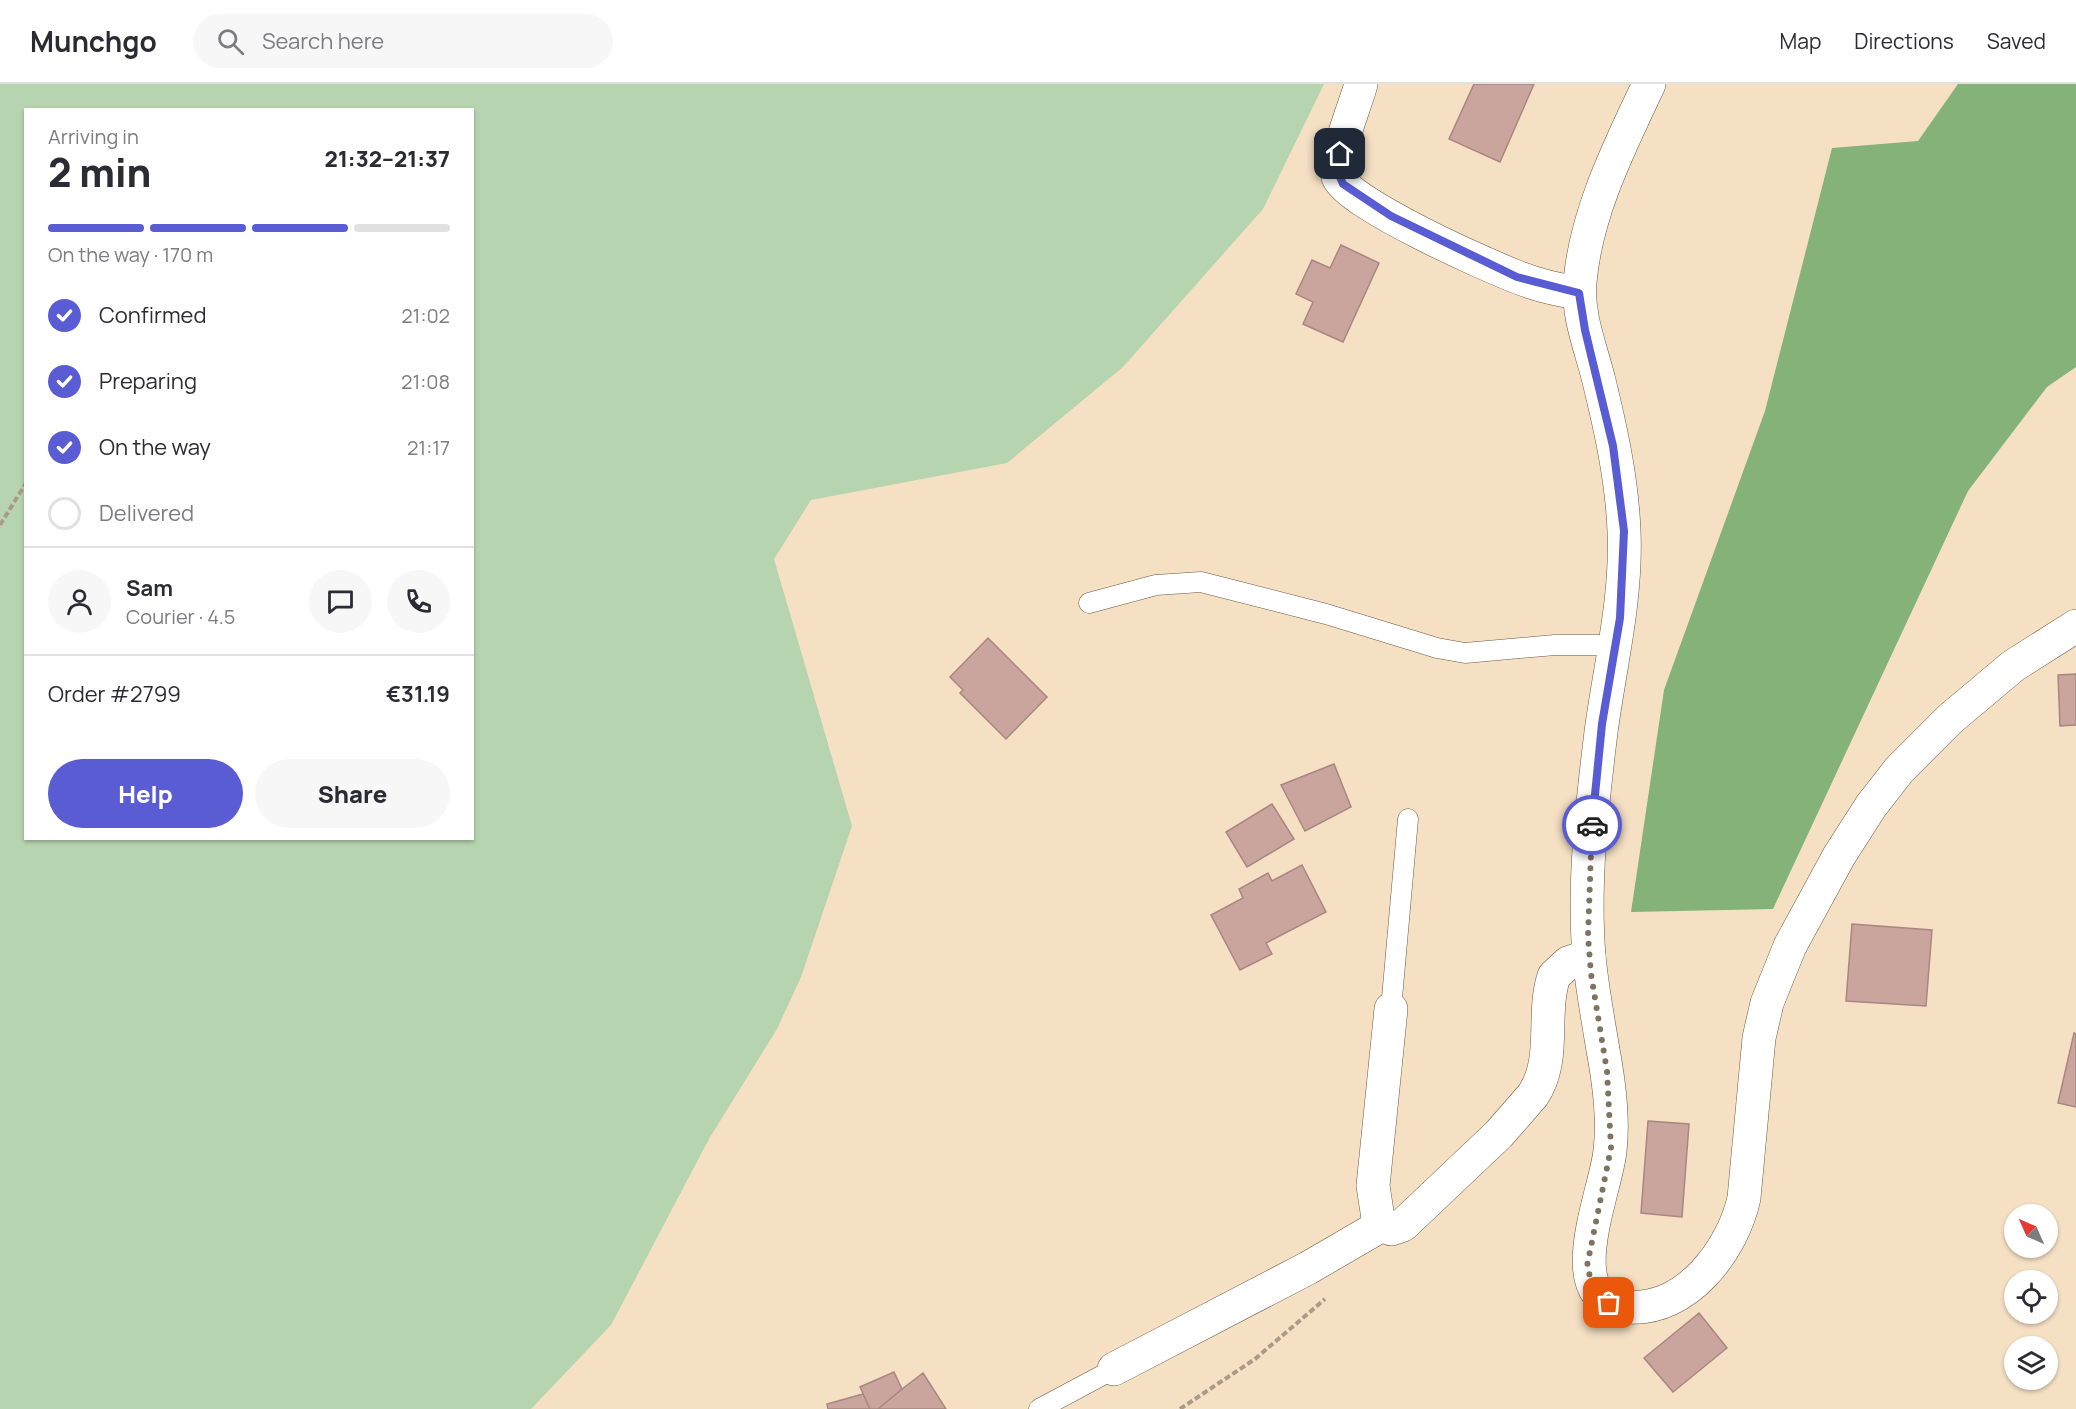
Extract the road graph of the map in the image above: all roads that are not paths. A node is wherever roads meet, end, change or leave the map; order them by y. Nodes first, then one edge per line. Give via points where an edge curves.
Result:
1 (1361, 84) edge
2 (1649, 84) edge
3 (1579, 293) junction
4 (1089, 603) dead end
5 (2076, 626) edge
6 (1616, 645) junction
7 (1408, 819) dead end
8 (1589, 956) junction
9 (1391, 1009) joint
10 (1382, 1225) junction
11 (1114, 1369) joint
12 (1039, 1409) edge

1 - 3 street via 1336,168 1343,184 1391,216 1480,262 1533,283
2 - 3 street via 1598,204 1583,257
3 - 6 street via 1620,485 1624,556
4 - 6 lane via 1156,585 1202,582 1465,653 1555,645
5 - 8 street via 2013,666 1950,718 1899,770 1858,826 1796,936 1767,1003 1759,1038 1740,1217 1722,1252 1705,1272 1662,1302 1641,1307 1625,1308 1595,1294 1587,1266 1611,1148 1607,1071
6 - 8 street via 1596,772 1587,895
7 - 9 lane
8 - 10 street via 1568,963 1554,976 1544,1075 1526,1105 1403,1225 1391,1229
9 - 10 street via 1374,1186 1375,1208
10 - 11 street
11 - 12 lane

